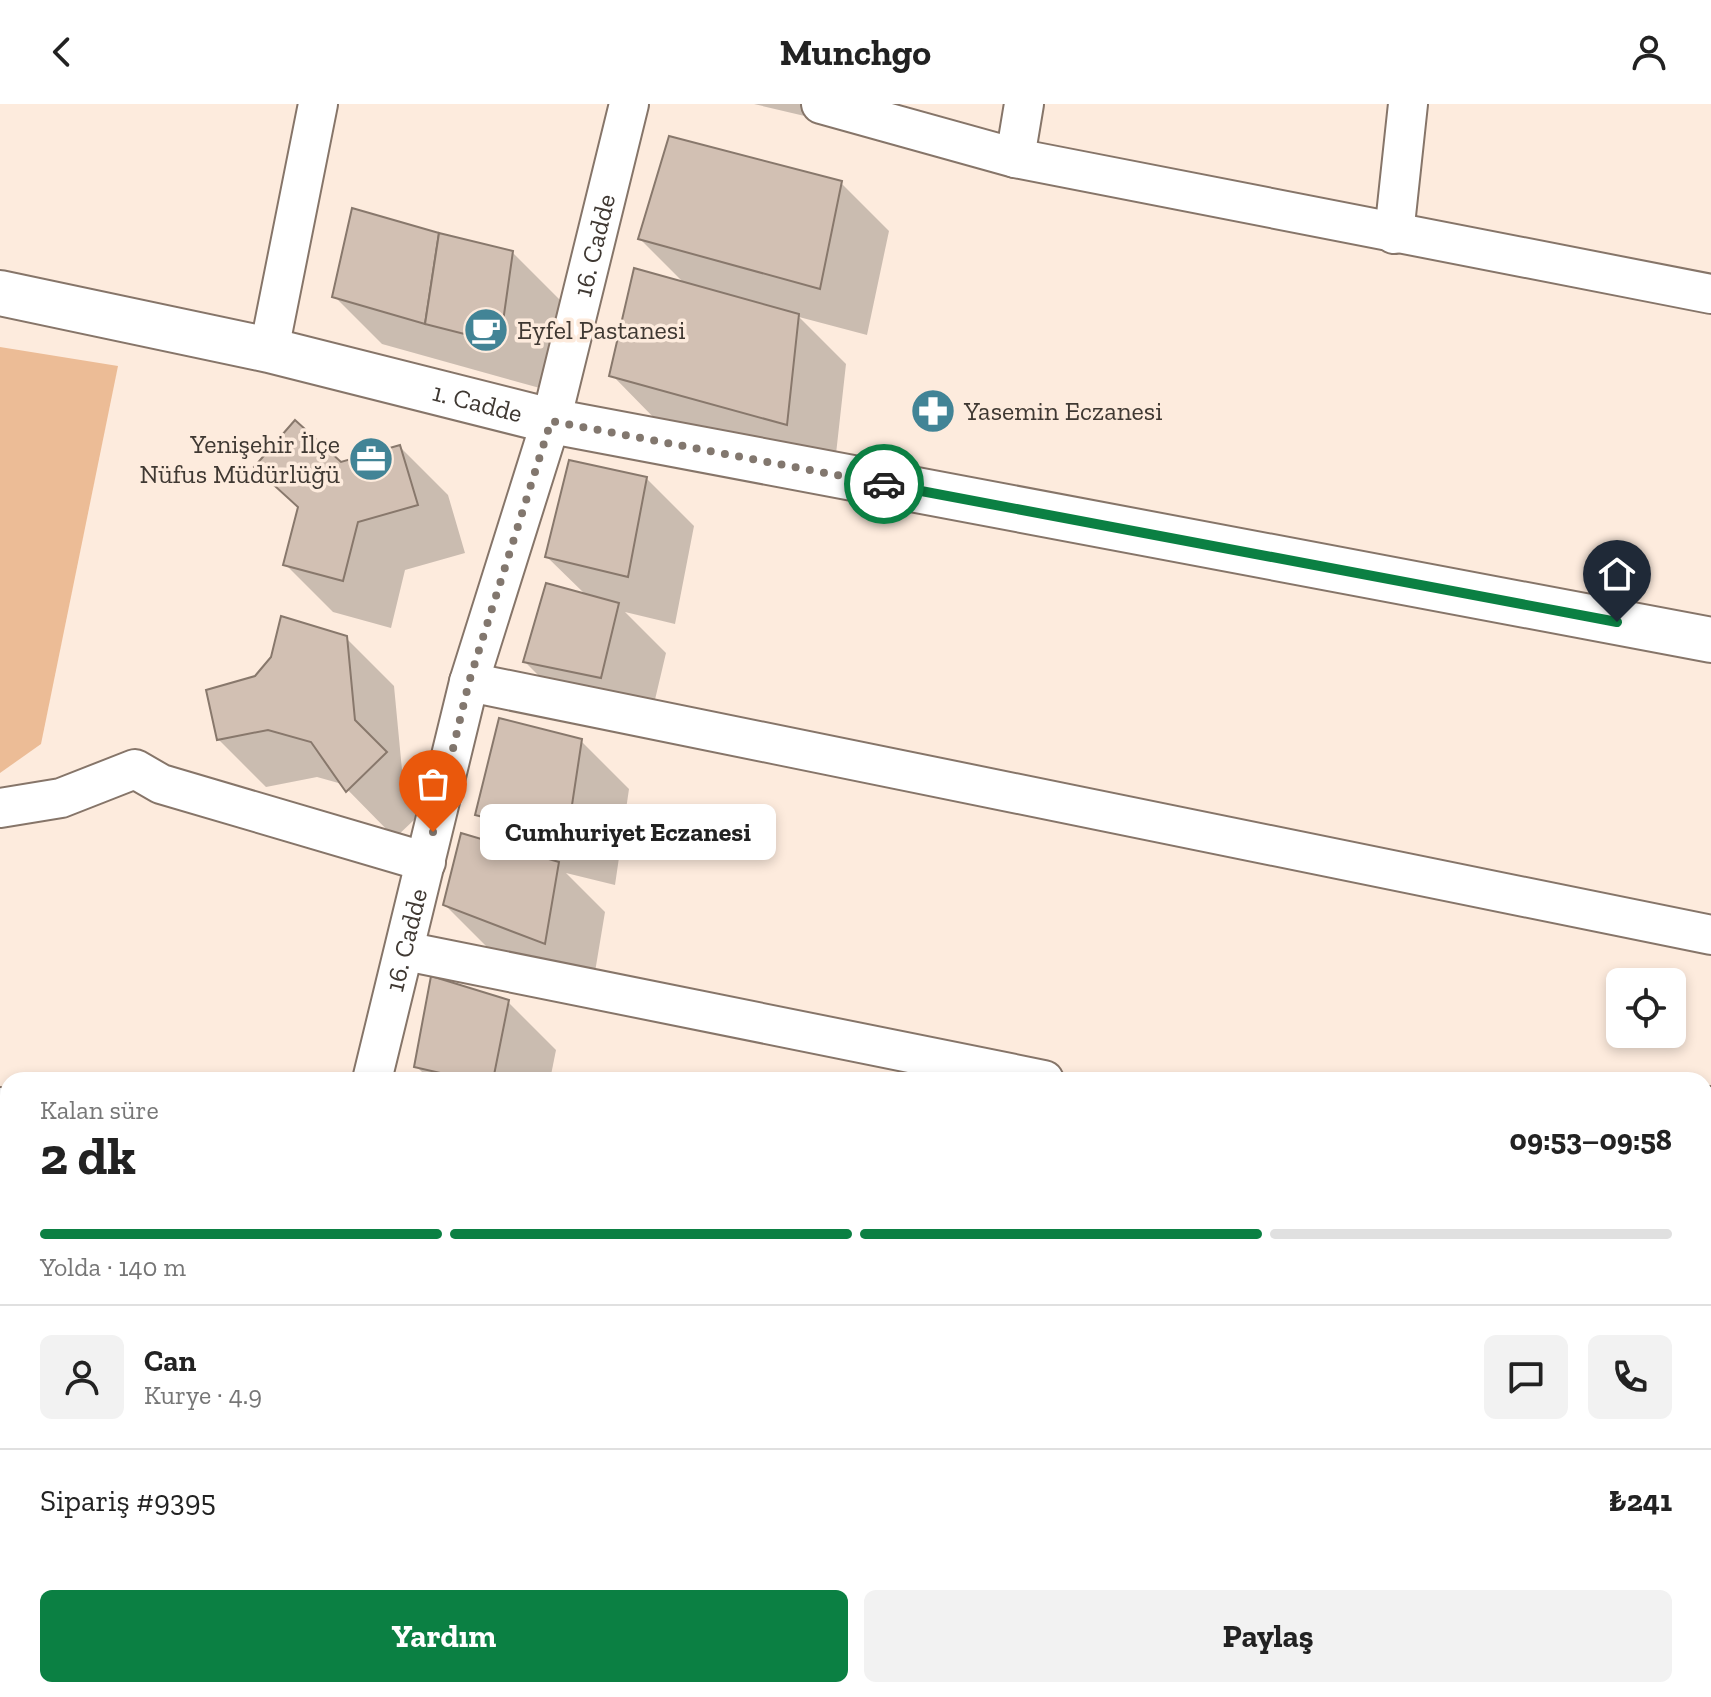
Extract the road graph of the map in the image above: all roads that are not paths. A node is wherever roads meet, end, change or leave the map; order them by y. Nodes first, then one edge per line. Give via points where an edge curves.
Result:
1 (318, 104) edge
2 (629, 104) edge
3 (821, 104) edge
4 (1024, 104) edge
5 (1408, 104) edge
6 (1015, 158) junction
7 (1394, 234) junction
8 (0, 293) edge
9 (1711, 294) edge
10 (269, 350) junction
11 (551, 421) junction
12 (1711, 640) edge
13 (469, 682) junction
14 (0, 808) edge
15 (426, 862) junction
16 (1711, 935) edge
17 (405, 951) junction
18 (374, 1072) edge
19 (1004, 1072) edge

1 - 10 street
2 - 11 street, 16. Cadde
3 - 6 street
4 - 6 street
5 - 7 street
6 - 7 street
7 - 9 street
8 - 10 street, 1. Cadde
10 - 11 street, 1. Cadde
11 - 12 street, 1. Cadde
11 - 13 street, 16. Cadde
13 - 15 street, 16. Cadde
13 - 16 street
14 - 15 street via 61,798 135,769 161,784
15 - 17 street, 16. Cadde
17 - 18 street, 16. Cadde
17 - 19 street

